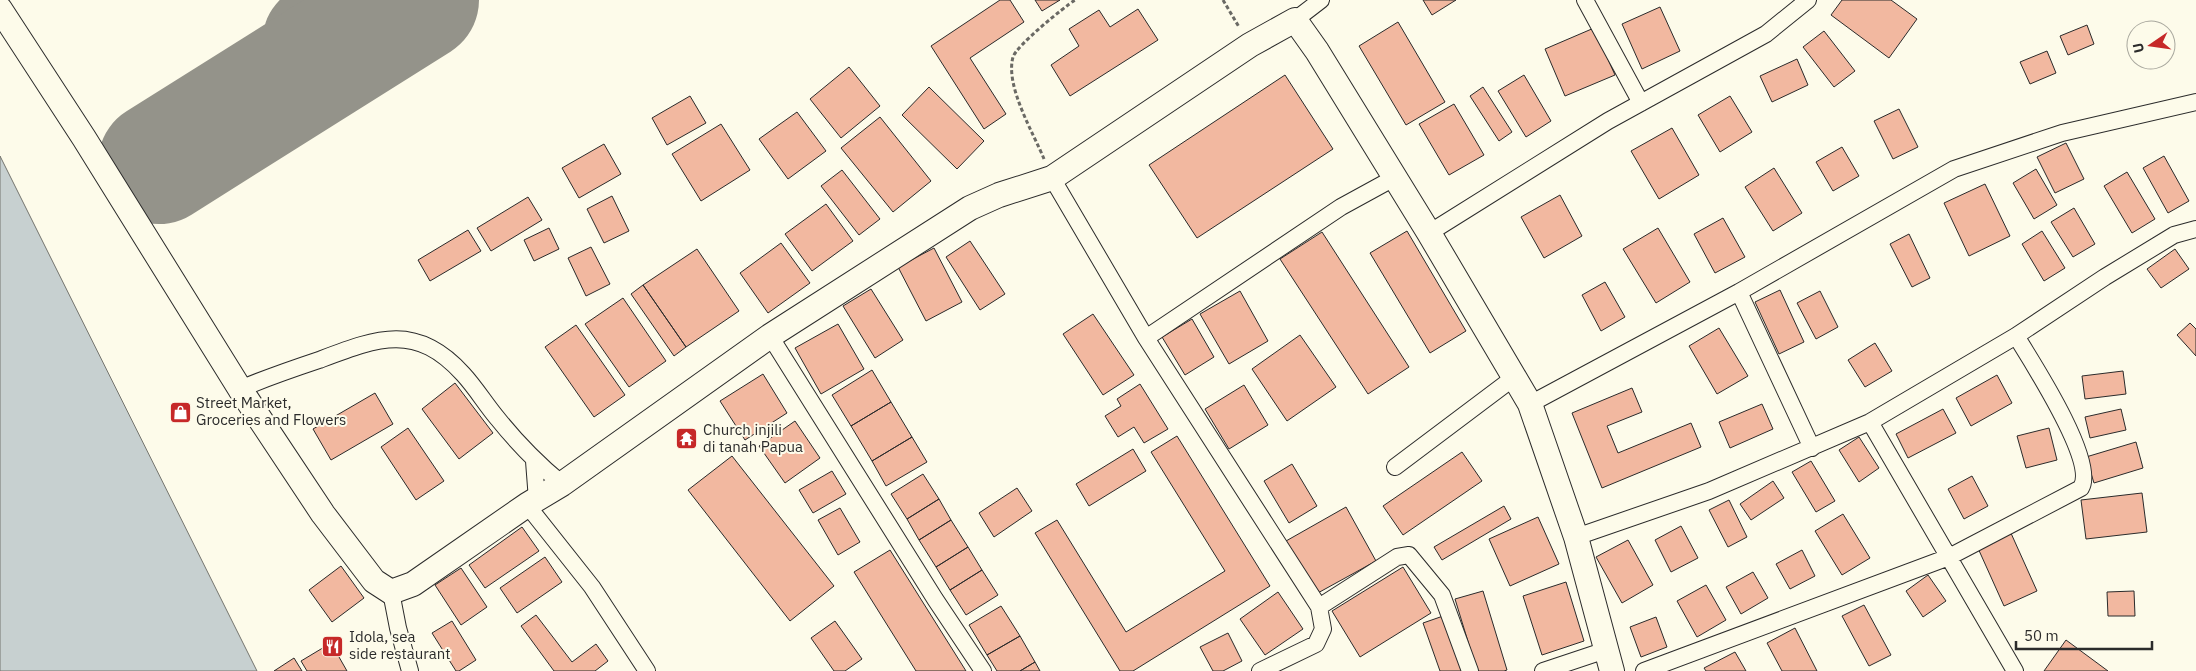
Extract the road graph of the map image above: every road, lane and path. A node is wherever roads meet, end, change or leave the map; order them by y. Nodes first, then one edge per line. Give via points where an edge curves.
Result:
1 (1075, 0) edge
2 (1222, 0) edge
3 (1321, 0) edge
4 (1585, 0) edge
5 (1808, 0) edge
6 (0, 8) edge
7 (1296, 20) junction
8 (1250, 45) junction
9 (2196, 102) edge
10 (1641, 103) junction
11 (1052, 178) junction
12 (1394, 178) junction
13 (2196, 229) edge
14 (1429, 233) junction
15 (1738, 292) junction
16 (770, 336) junction
17 (2016, 336) junction
18 (1146, 338) junction
19 (1516, 376) junction
20 (240, 389) junction
21 (1530, 404) junction
22 (1870, 422) junction
23 (1812, 448) junction
24 (534, 461) junction
25 (1395, 467) dead end
26 (562, 484) junction
27 (532, 502) junction
28 (1576, 537) junction
29 (1949, 557) junction
30 (391, 592) junction
31 (1319, 608) junction
32 (1609, 661) edge
33 (410, 671) edge
34 (647, 671) edge
35 (983, 671) edge
36 (1260, 671) edge
37 (1470, 671) edge
38 (1543, 671) edge
39 (1644, 671) edge
40 (2015, 671) edge

1 - 11 path via 1020,46 1013,56 1013,86
2 - 8 path
3 - 7 street
4 - 10 street
5 - 10 street via 1766,34
6 - 20 street
7 - 8 street
7 - 12 street
8 - 11 street
9 - 15 street via 2062,133 1954,169
10 - 14 street
11 - 16 street via 998,195 970,208
11 - 18 street
12 - 14 street
12 - 18 street via 1341,207
13 - 17 street via 2174,235
14 - 19 street
15 - 21 street
15 - 23 street
16 - 26 street
16 - 35 street
17 - 22 street
17 - 29 street via 2058,408 2081,457 2084,482 2081,488
18 - 31 street
19 - 21 street
19 - 25 street
20 - 24 street via 355,346 378,340 408,339 433,347 463,374
20 - 30 street via 323,514 374,580
21 - 28 street
22 - 23 street
22 - 29 street
23 - 28 street via 1709,491
24 - 26 street
24 - 27 street
26 - 27 street
27 - 30 street via 413,584
27 - 34 street
28 - 32 street
29 - 39 street
29 - 40 street
30 - 33 street
31 - 36 street via 1323,629 1316,644
31 - 37 street via 1397,557 1409,555 1442,595
32 - 38 street

